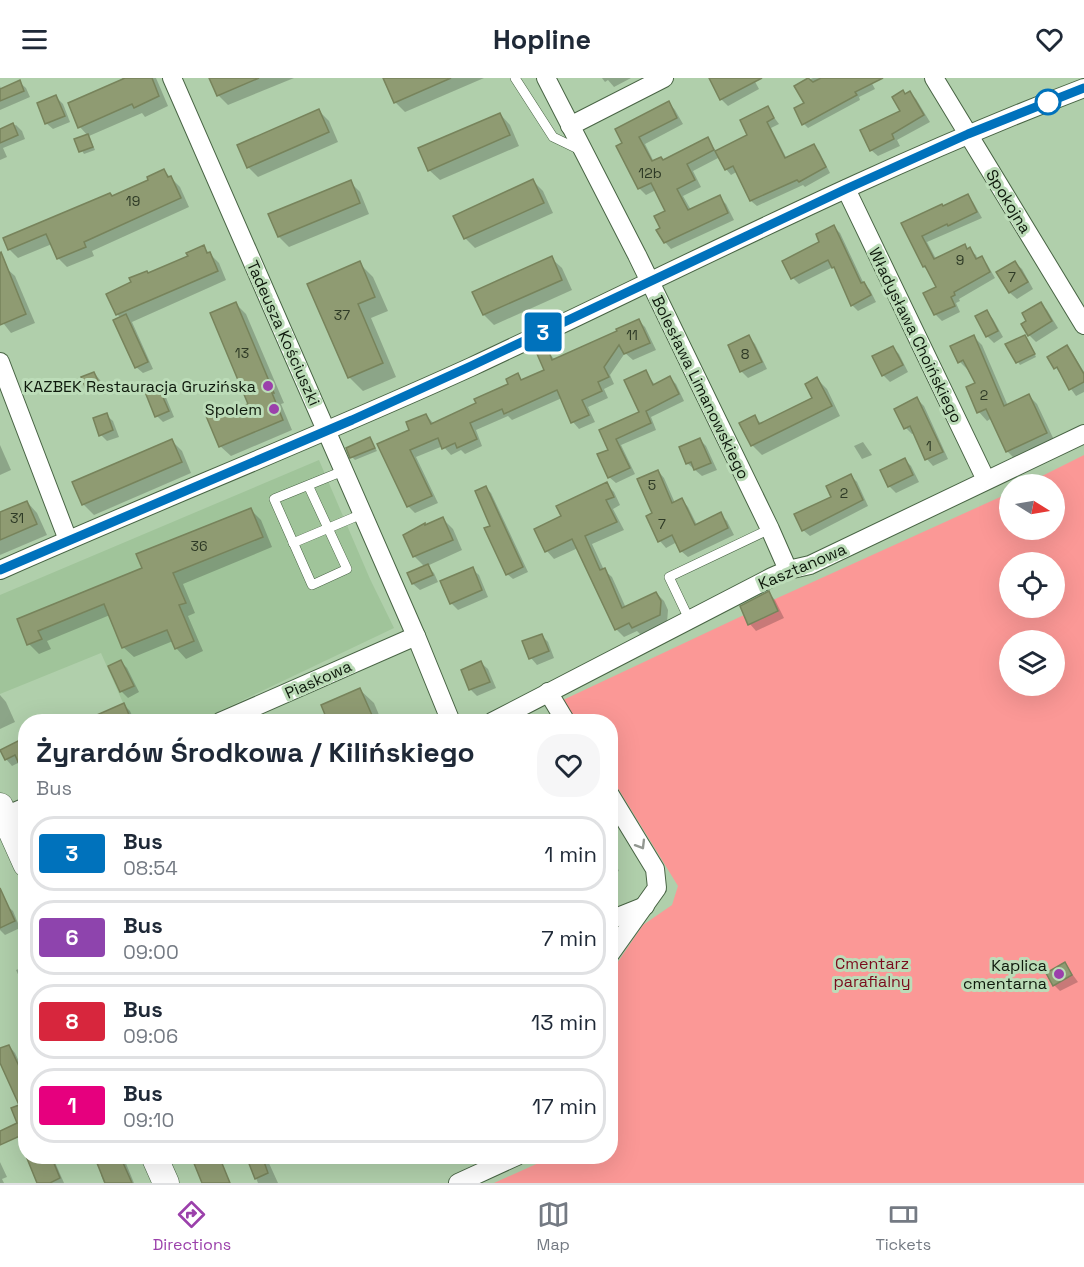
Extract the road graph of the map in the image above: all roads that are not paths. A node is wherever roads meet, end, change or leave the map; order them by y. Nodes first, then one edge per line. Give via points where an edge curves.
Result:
1 (172, 78) edge
2 (515, 78) edge
3 (546, 78) edge
4 (664, 78) edge
5 (934, 78) edge
6 (1084, 88) edge
7 (570, 126) junction
8 (968, 134) junction
9 (584, 152) junction
10 (846, 189) junction
11 (650, 282) junction
12 (1084, 325) edge
13 (0, 362) edge
14 (5, 383) edge
15 (326, 431) junction
16 (1084, 434) edge
17 (343, 471) junction
18 (986, 480) junction
19 (308, 485) junction
20 (362, 514) junction
21 (328, 529) junction
22 (770, 529) junction
23 (68, 540) junction
24 (293, 543) junction
25 (0, 570) edge
26 (788, 570) junction
27 (689, 619) junction
28 (416, 636) junction
29 (548, 692) junction
30 (238, 714) edge
31 (448, 714) edge
32 (507, 714) edge
33 (561, 714) edge
34 (618, 808) edge
35 (7, 812) edge
36 (18, 842) edge
37 (647, 905) junction
38 (618, 917) edge
39 (618, 943) edge
40 (157, 1164) edge
41 (500, 1164) edge
42 (165, 1183) edge
43 (458, 1183) edge

1 - 15 street, Tadeusza Kościuszki
2 - 9 lane via 553,137
3 - 7 street, Bolesława Limanowskiego
4 - 7 street
5 - 8 street, Spokojna
6 - 8 street
7 - 9 street, Bolesława Limanowskiego
8 - 10 street
8 - 12 street, Spokojna
9 - 11 street, Bolesława Limanowskiego
10 - 11 street
10 - 18 street, Władysława Choińskiego
11 - 15 street
11 - 22 street, Bolesława Limanowskiego
13 - 14 street
14 - 23 street
15 - 17 street, Tadeusza Kościuszki
15 - 23 street
16 - 18 street, Kasztanowa
17 - 19 lane
17 - 20 street, Tadeusza Kościuszki
18 - 26 street, Kasztanowa via 810,565
19 - 21 lane
19 - 24 lane via 274,499
20 - 21 lane
20 - 28 street, Tadeusza Kościuszki
21 - 24 lane
21 - 24 lane via 347,569 312,585
22 - 26 street, Bolesława Limanowskiego
22 - 27 lane via 669,577
23 - 25 street
26 - 27 street, Kasztanowa
27 - 29 street, Kasztanowa
28 - 30 street, Piaskowa
28 - 31 street, Tadeusza Kościuszki
29 - 32 street, Kasztanowa
29 - 33 street
34 -> 37 street via 655,869 657,888
35 - 36 street
37 - 38 street
37 - 39 street
40 - 42 street
41 - 43 street

